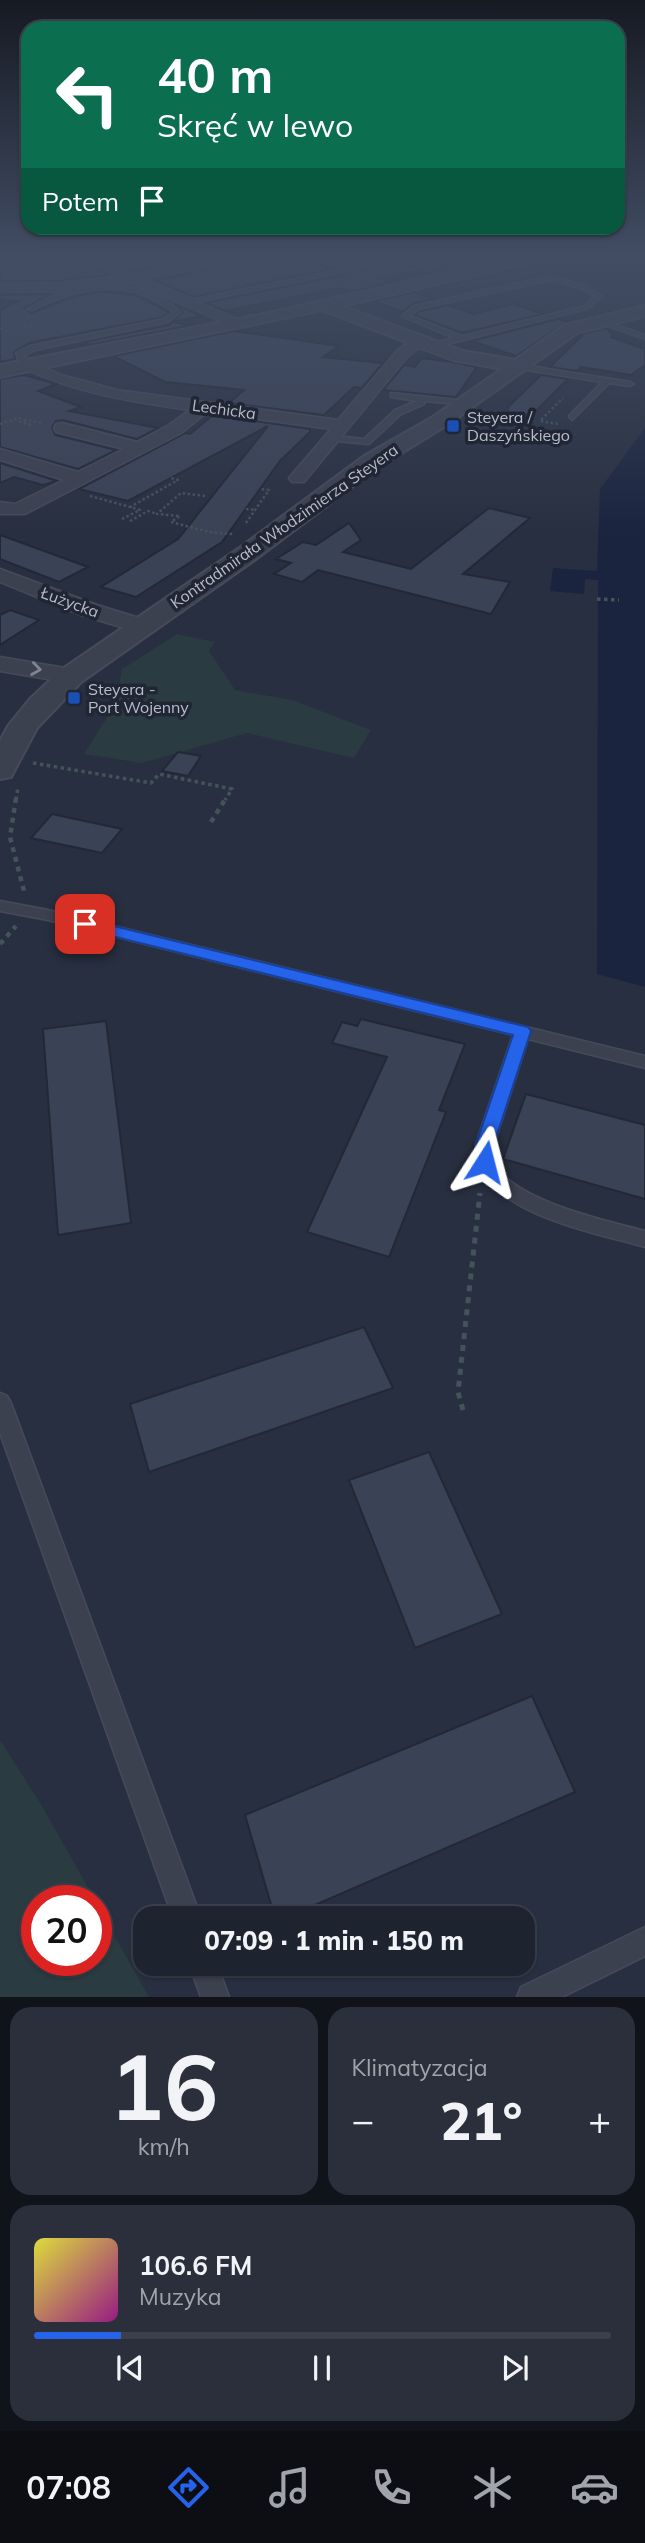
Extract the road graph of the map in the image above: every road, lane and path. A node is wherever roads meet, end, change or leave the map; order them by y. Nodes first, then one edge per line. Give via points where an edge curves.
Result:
1 (37, 347) edge
2 (116, 347) edge
3 (411, 347) edge
4 (436, 347) edge
5 (544, 347) edge
6 (30, 365) junction
7 (517, 366) junction
8 (0, 372) edge
9 (607, 381) junction
10 (630, 384) dead end
11 (394, 395) dead end
12 (563, 397) dead end
13 (421, 398) junction
14 (467, 403) junction
15 (204, 407) junction
16 (572, 418) dead end
17 (0, 424) edge
18 (32, 425) dead end
19 (341, 425) junction
20 (564, 425) dead end
21 (52, 426) junction
22 (329, 438) junction
23 (139, 448) junction
24 (0, 454) edge
25 (171, 478) dead end
26 (298, 478) dead end
27 (84, 487) junction
28 (260, 489) dead end
29 (205, 496) dead end
30 (130, 507) junction
31 (0, 508) edge
32 (246, 509) dead end
33 (255, 510) junction
34 (157, 514) junction
35 (122, 519) dead end
36 (130, 521) dead end
37 (0, 575) edge
38 (597, 599) dead end
39 (619, 600) dead end
40 (141, 626) junction
41 (0, 664) edge
42 (71, 676) junction
43 (34, 755) dead end
44 (10, 775) edge
45 (211, 822) dead end
46 (25, 900) dead end
47 (0, 906) edge
48 (20, 919) dead end
49 (3, 941) edge
50 (522, 1031) junction
51 (645, 1062) edge
52 (498, 1181) junction
53 (645, 1239) edge
54 (0, 1403) edge
55 (463, 1410) dead end
56 (183, 1906) edge
57 (645, 1941) edge
58 (207, 1976) edge
59 (215, 1997) edge
60 (531, 1997) edge

1 - 6 lane via 19,355
2 - 6 street
3 - 19 street, Kontradmirała Włodzimierza Steyera
4 - 7 street via 469,359
5 - 7 street, Kontradmirała Włodzimierza Steyera
6 - 8 street
6 - 15 street, Lechicka via 56,378 116,395
7 - 9 lane
7 - 14 street, Kontradmirała Włodzimierza Steyera
9 - 10 lane
9 - 16 lane
11 - 13 lane
12 - 20 path via 540,421
13 - 14 lane
13 - 22 lane via 366,442
14 - 40 street, Kontradmirała Włodzimierza Steyera via 372,461
15 - 19 street, Lechicka
15 - 23 street via 176,429
17 - 21 path via 18,418
18 - 21 path via 20,422
19 - 22 street, Kontradmirała Włodzimierza Steyera
21 - 23 street
22 - 26 street, Kontradmirała Włodzimierza Steyera
23 - 27 street
24 - 27 street
25 - 30 path via 178,480
27 - 30 path
27 - 31 street via 18,510
28 - 33 path via 269,490
29 - 34 path via 181,493
30 - 35 path via 140,510
32 - 33 path
33 - 34 path via 240,533 218,535 171,522 180,516
34 - 36 path via 148,511
37 - 40 street, Łużycka
38 - 39 path
40 - 42 street, Kontradmirała Włodzimierza Steyera
41 -> 42 street
42 - 44 street, Kontradmirała Włodzimierza Steyera via 23,726
43 - 45 path via 28,762 150,783 159,774 232,789
44 - 46 path via 10,837
47 - 50 lane
48 - 49 path
50 - 51 lane
50 - 52 lane via 485,1144 485,1162
52 - 53 lane via 538,1206
52 - 55 path via 480,1193 458,1392
54 - 56 lane
57 - 60 lane
58 - 59 lane

